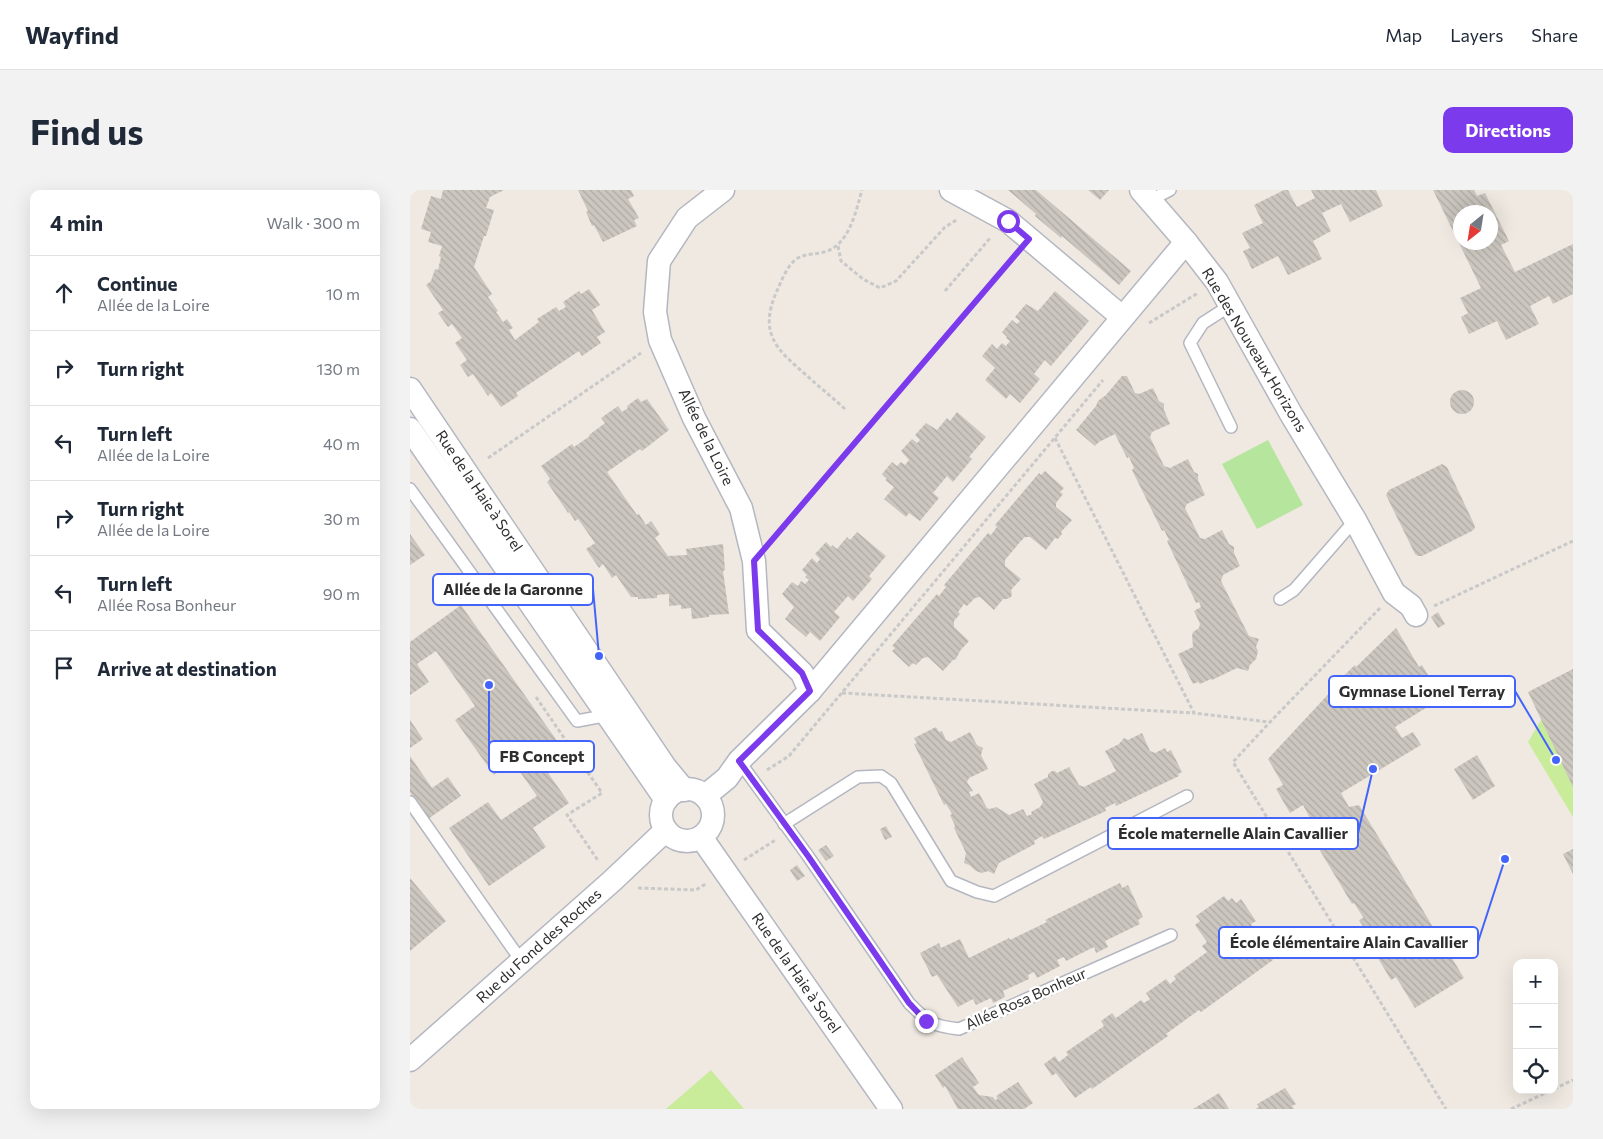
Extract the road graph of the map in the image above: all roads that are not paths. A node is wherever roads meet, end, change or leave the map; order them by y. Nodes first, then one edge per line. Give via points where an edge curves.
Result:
1 (723, 190) edge
2 (951, 190) edge
3 (1170, 190) edge
4 (1145, 196) edge
5 (1186, 242) junction
6 (1230, 305) junction
7 (1122, 317) junction
8 (410, 390) edge
9 (1231, 427) dead end
10 (411, 432) edge
11 (410, 489) edge
12 (1355, 520) junction
13 (1280, 599) dead end
14 (1416, 614) road end
15 (810, 691) junction
16 (609, 715) junction
17 (739, 761) junction
18 (685, 795) junction
19 (1187, 796) dead end
20 (410, 802) edge
21 (787, 828) junction
22 (666, 830) junction
23 (701, 837) junction
24 (1171, 935) dead end
25 (522, 962) junction
26 (410, 1060) edge
27 (891, 1109) edge

1 - 15 street, Allée de la Loire via 687,218 659,261 655,312 660,340 694,418 741,508 754,561 758,630 802,673
2 - 7 street via 1008,221
3 - 4 lane
4 - 5 street, Rue des Nouveaux Horizons
5 - 6 street, Rue des Nouveaux Horizons via 1217,282
5 - 7 street
6 - 9 lane via 1203,323 1190,342
6 - 12 street, Rue des Nouveaux Horizons
7 - 15 street
8 - 18 street, Rue de la Haie à Sorel
10 - 16 street, Rue de la Haie à Sorel
11 - 16 lane via 577,721
12 - 13 lane via 1294,590
12 - 14 street, Rue des Nouveaux Horizons via 1394,594 1412,606
15 - 17 street
16 - 18 street, Rue de la Haie à Sorel
17 - 18 street via 727,778
17 - 21 lane, Allée Rosa Bonheur
18 - 22 street via 662,808
18 - 23 street via 711,805 712,823
19 - 21 lane via 994,896 951,881 891,782 880,776 858,777
20 - 25 lane
21 - 24 lane, Allée Rosa Bonheur via 909,1003 926,1021 939,1027 958,1029
22 - 23 street via 680,840
22 - 25 street, Rue du Fond des Roches
23 - 27 street, Rue de la Haie à Sorel
25 - 26 street, Rue du Fond des Roches

